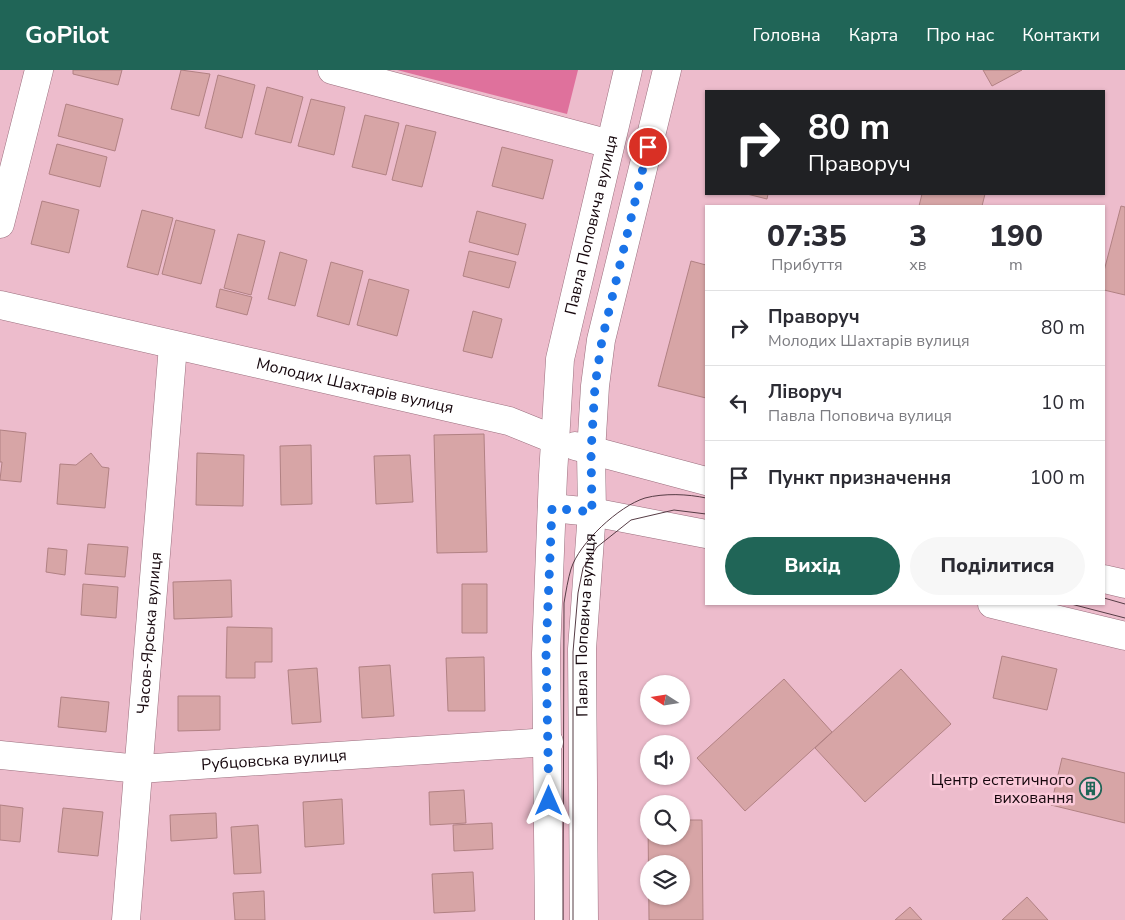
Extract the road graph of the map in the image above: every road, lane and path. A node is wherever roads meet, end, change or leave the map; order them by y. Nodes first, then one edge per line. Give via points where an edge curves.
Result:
1 (39, 70) edge
2 (332, 70) edge
3 (628, 70) edge
4 (667, 70) edge
5 (610, 144) junction
6 (0, 224) edge
7 (0, 305) edge
8 (173, 346) junction
9 (556, 440) junction
10 (591, 452) junction
11 (705, 481) edge
12 (552, 508) junction
13 (592, 512) junction
14 (705, 534) edge
15 (1105, 579) edge
16 (1125, 584) edge
17 (996, 605) edge
18 (1125, 636) edge
19 (548, 742) junction
20 (0, 755) edge
21 (139, 769) junction
22 (126, 920) edge
23 (549, 920) edge
24 (584, 920) edge

1 - 6 main road
2 - 5 main road
3 - 5 main road, Павла Поповича вулиця
4 - 10 main road, Павла Поповича вулиця via 602,340
5 - 9 main road, Павла Поповича вулиця via 560,359
7 - 8 main road, Молодих Шахтарів вулиця
8 - 9 main road, Молодих Шахтарів вулиця via 509,421
8 - 21 main road, Часов-Ярська вулиця
9 - 10 main road, Молодих Шахтарів вулиця
9 - 12 main road, Павла Поповича вулиця
10 - 11 main road, Молодих Шахтарів вулиця
10 - 13 main road, Павла Поповича вулиця
12 - 13 main road
12 - 19 main road, Павла Поповича вулиця via 546,653
13 - 14 main road
13 - 24 main road, Павла Поповича вулиця via 582,649
15 - 16 main road
17 - 18 main road
19 - 21 main road, Рубцовська вулиця
19 - 23 main road, Павла Поповича вулиця
20 - 21 main road, Рубцовська вулиця
21 - 22 main road, Часов-Ярська вулиця

